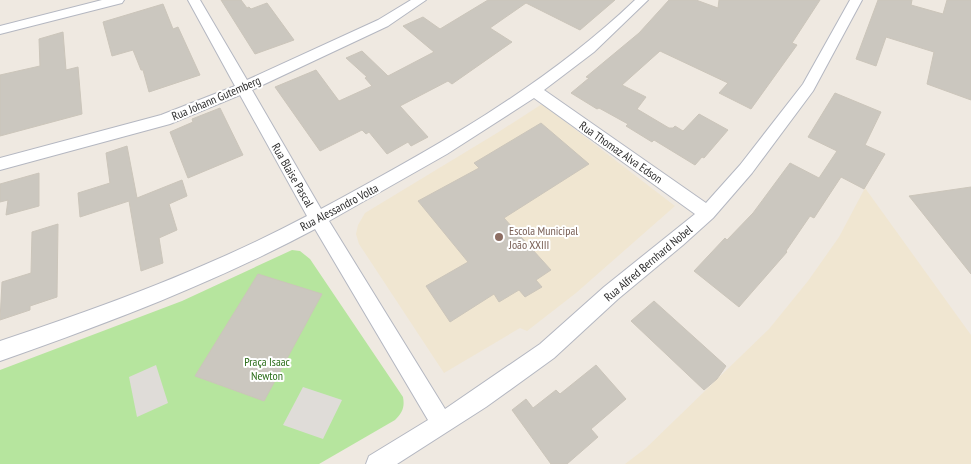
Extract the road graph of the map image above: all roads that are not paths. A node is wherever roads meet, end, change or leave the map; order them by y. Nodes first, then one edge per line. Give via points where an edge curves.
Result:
1 (118, 0) edge
2 (194, 0) edge
3 (420, 0) edge
4 (642, 0) edge
5 (856, 0) edge
6 (0, 30) edge
7 (243, 88) junction
8 (535, 91) junction
9 (0, 164) edge
10 (707, 213) junction
11 (318, 219) junction
12 (0, 351) edge
13 (442, 424) junction
14 (377, 464) edge

1 - 6 street
2 - 7 street, Rua Blaise Pascal
3 - 7 street, Rua Johann Gutemberg via 383,23
4 - 8 street, Rua Alessandro Volta via 606,34
5 - 10 street, Rua Alfred Bernhard Nobel via 808,87 746,169
7 - 9 street, Rua Johann Gutemberg via 165,120
7 - 11 street, Rua Blaise Pascal
8 - 10 street, Rua Thomaz Alva Edson
8 - 11 street, Rua Alessandro Volta via 431,156
10 - 13 street, Rua Alfred Bernhard Nobel via 547,351
11 - 12 street, Rua Alessandro Volta via 246,255 132,304
11 - 13 street, Rua Blaise Pascal
13 - 14 street, Rua Alfred Bernhard Nobel

